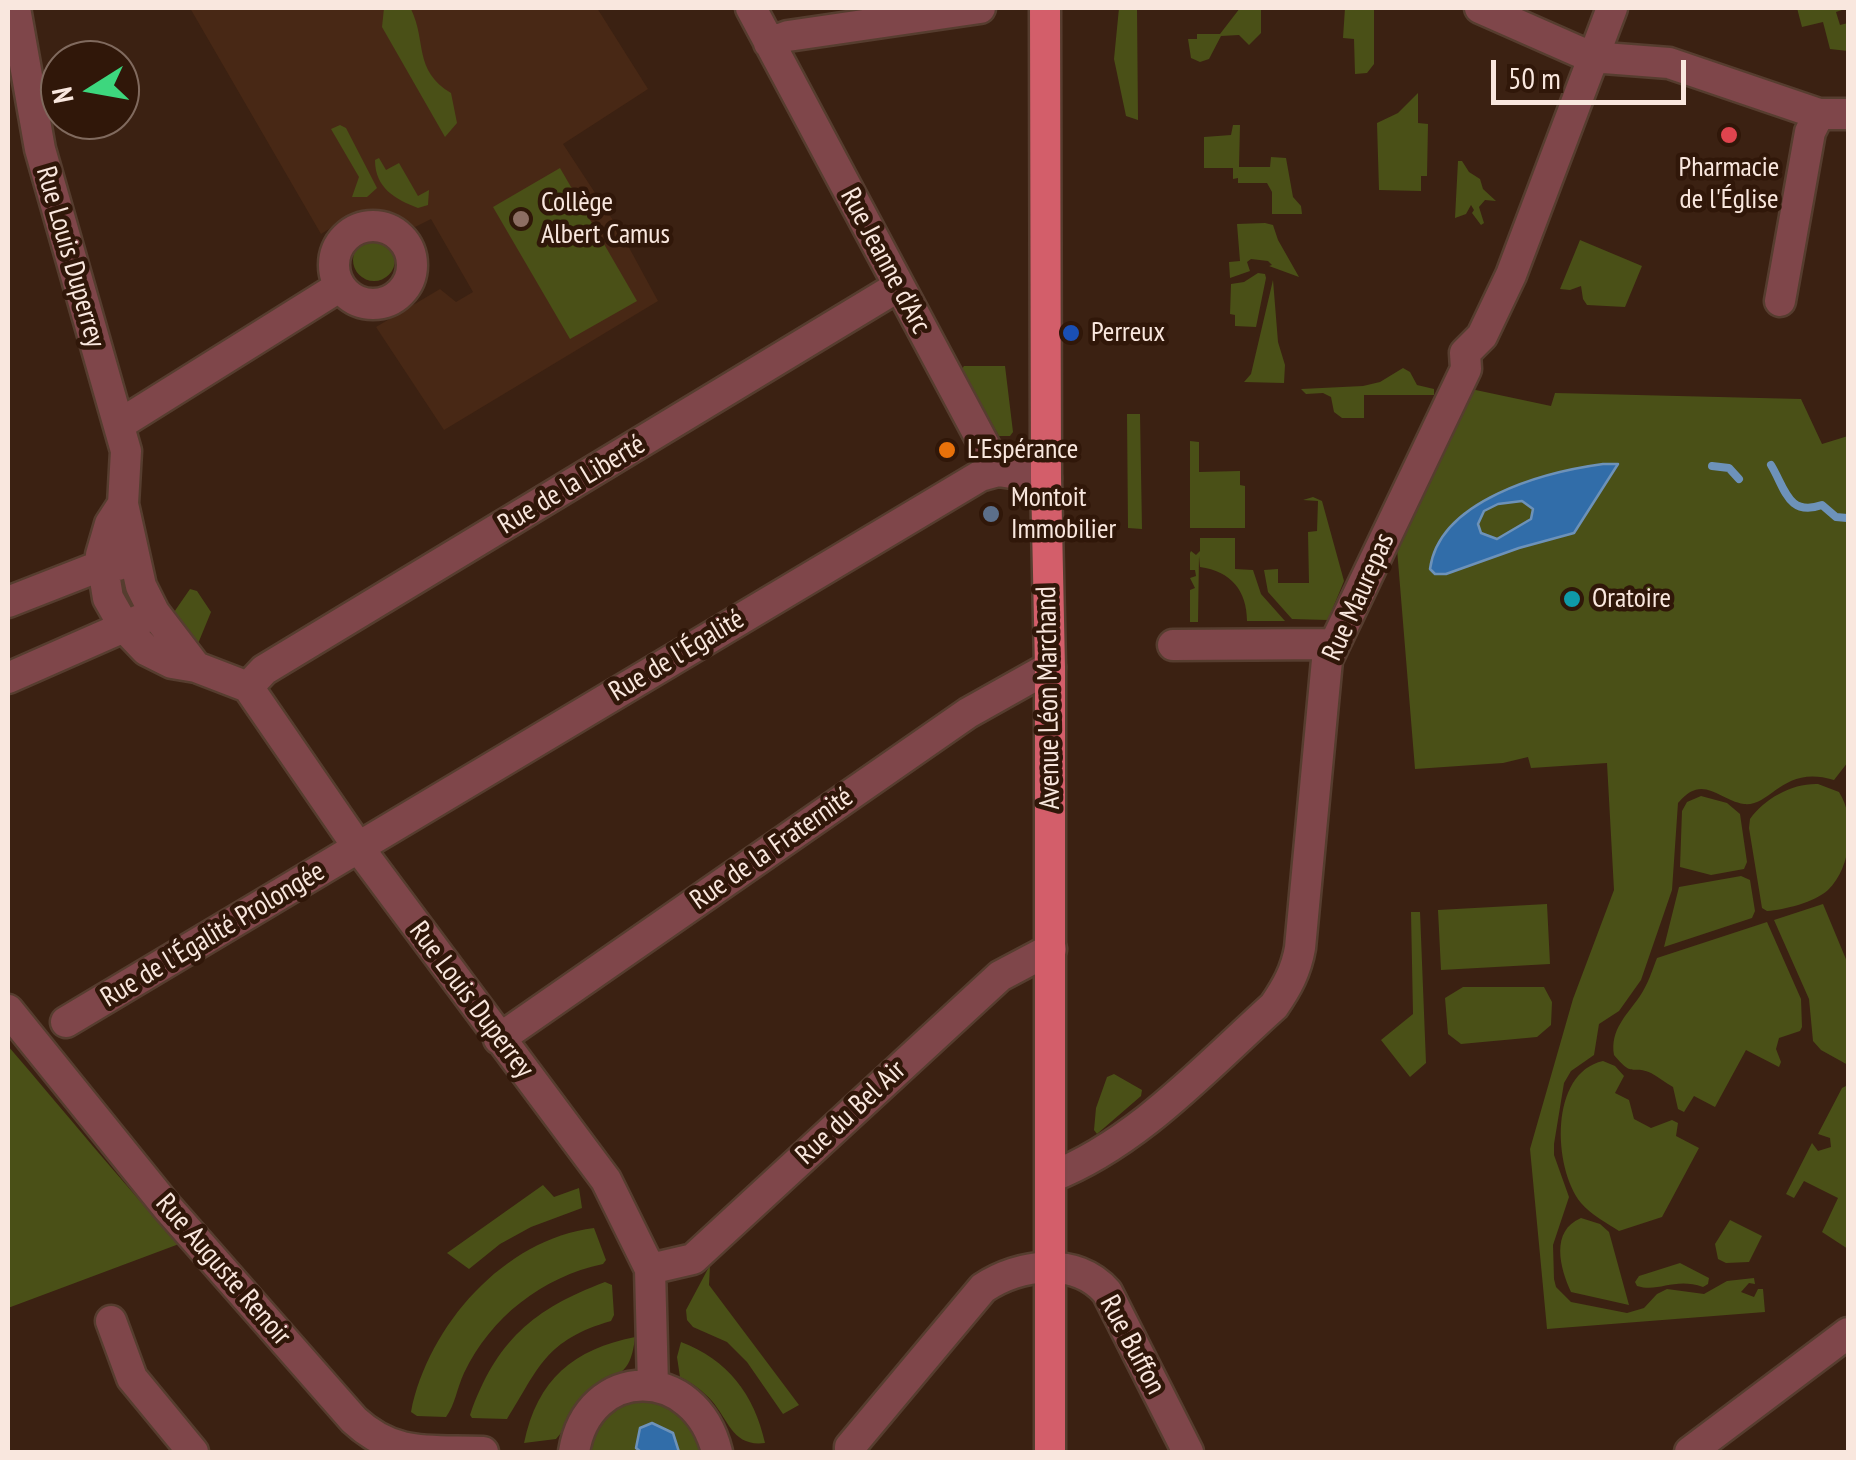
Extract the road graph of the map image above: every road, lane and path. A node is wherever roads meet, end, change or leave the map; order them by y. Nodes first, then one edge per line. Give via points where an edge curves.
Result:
1 (15, 8) edge
2 (750, 8) edge
3 (980, 8) edge
4 (1045, 8) edge
5 (1480, 8) edge
6 (1612, 8) edge
7 (769, 43) junction
8 (1591, 58) junction
9 (18, 94) edge
10 (1834, 114) edge
11 (899, 286) junction
12 (339, 287) dead end
13 (1780, 300) dead end
14 (120, 424) junction
15 (998, 471) junction
16 (1046, 478) junction
17 (123, 504) junction
18 (134, 563) junction
19 (100, 566) junction
20 (8, 602) edge
21 (154, 612) junction
22 (125, 628) junction
23 (1334, 644) junction
24 (1173, 645) dead end
25 (196, 667) junction
26 (1050, 667) junction
27 (8, 678) edge
28 (248, 687) junction
29 (358, 847) junction
30 (1051, 949) junction
31 (8, 1010) edge
32 (66, 1022) dead end
33 (499, 1039) junction
34 (1051, 1177) junction
35 (650, 1268) junction
36 (1052, 1268) junction
37 (110, 1321) dead end
38 (1848, 1333) edge
39 (654, 1386) junction
40 (193, 1452) edge
41 (483, 1452) edge
42 (574, 1452) edge
43 (717, 1452) edge
44 (850, 1452) edge
45 (1050, 1452) edge
46 (1188, 1452) edge
47 (1690, 1452) edge

1 - 9 street, Rue Louis Duperrey
2 - 7 street, Rue Jeanne d'Arc
3 - 7 street
4 - 16 main road, Avenue Léon Marchand
5 - 8 street
6 - 8 street, Rue Maurepas
7 - 11 street, Rue Jeanne d'Arc
8 - 10 street via 1669,63
8 - 23 street, Rue Maurepas via 1511,275 1482,336 1465,353 1466,369
9 - 14 street, Rue Louis Duperrey via 40,148
10 - 13 street via 1810,132
11 - 15 street, Rue Jeanne d'Arc
11 - 28 street, Rue de la Liberté via 264,670
12 - 14 street
14 - 17 street, Rue Louis Duperrey via 128,462
15 - 16 street
15 - 29 street, Rue de l'Égalité
16 - 26 main road, Avenue Léon Marchand
17 - 18 street, Rue Louis Duperrey
17 - 19 street, Rue Louis Duperrey via 106,534
18 - 19 street
18 - 21 street, Rue Louis Duperrey
19 - 20 street
19 - 22 street
21 - 22 street
21 - 25 street, Rue Louis Duperrey
22 - 25 street via 158,658
22 - 27 street
23 - 24 street
23 - 34 street, Rue Maurepas via 1327,660 1300,948 1287,986 1274,1006 1140,1124 1100,1154
25 - 28 street
26 - 30 main road, Avenue Léon Marchand
26 - 33 street, Rue de la Fraternité via 968,714
28 - 29 street, Rue Louis Duperrey
29 - 32 street, Rue de l'Égalité Prolongée
29 - 33 street, Rue Louis Duperrey
30 - 34 main road, Avenue Léon Marchand
30 - 35 street, Rue du Bel Air via 1000,976 692,1259
31 - 41 street, Rue Auguste Renoir via 167,1206 362,1427 396,1448
33 - 35 street, Rue Louis Duperrey via 606,1180
34 - 36 main road, Avenue Léon Marchand
35 - 39 street, Rue Louis Duperrey
36 - 44 street via 1008,1273 984,1288
36 - 45 main road, Avenue Léon Marchand
36 - 46 street, Rue Buffon via 1085,1274 1107,1292
37 - 40 street via 132,1378
38 - 47 street
39 - 42 street via 606,1397 588,1413
39 - 43 street via 697,1408

